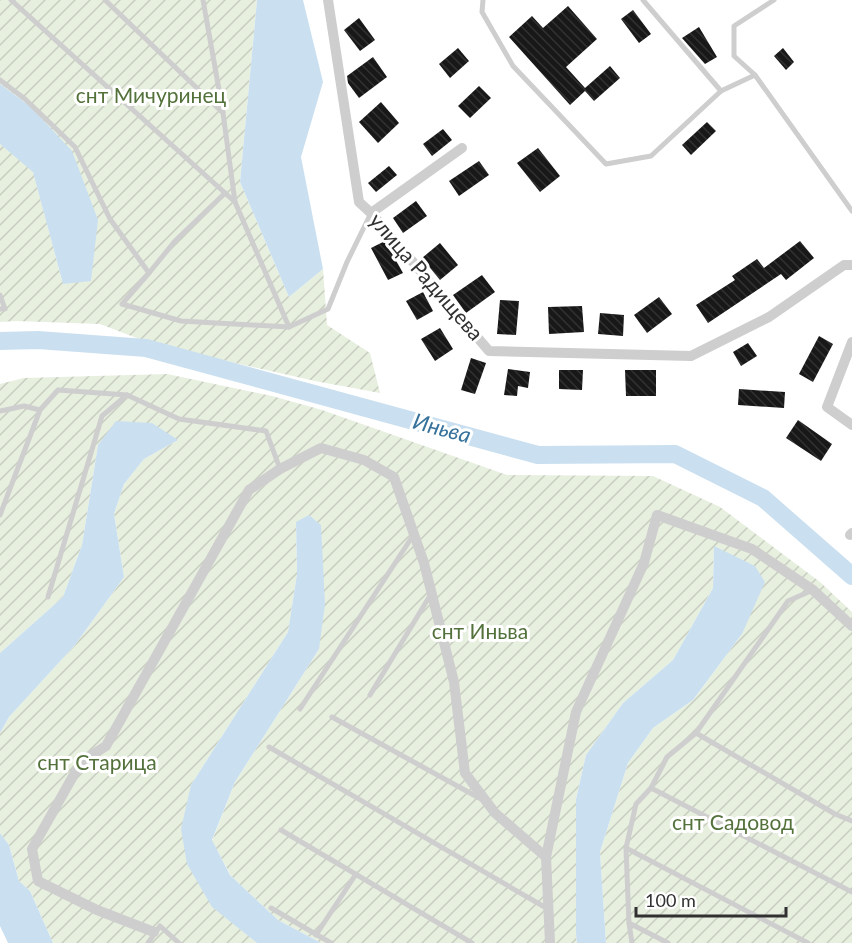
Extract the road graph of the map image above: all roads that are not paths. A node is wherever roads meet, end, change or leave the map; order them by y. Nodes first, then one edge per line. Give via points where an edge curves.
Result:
1 (11, 0) edge
2 (105, 0) edge
3 (203, 0) edge
4 (328, 0) edge
5 (483, 0) edge
6 (643, 0) edge
7 (774, 0) edge
8 (755, 75) junction
9 (0, 80) edge
10 (721, 91) junction
11 (224, 113) junction
12 (462, 148) dead end
13 (225, 192) junction
14 (235, 202) junction
15 (852, 211) edge
16 (371, 213) junction
17 (852, 264) edge
18 (149, 273) junction
19 (0, 295) edge
20 (0, 309) edge
21 (289, 327) junction
22 (852, 342) edge
23 (128, 395) junction
24 (40, 410) junction
25 (0, 411) edge
26 (852, 425) edge
27 (280, 469) junction
28 (0, 515) edge
29 (414, 534) junction
30 (813, 590) junction
31 (432, 594) junction
32 (48, 597) dead end
33 (852, 626) edge
34 (370, 695) dead end
35 (300, 709) dead end
36 (332, 717) dead end
37 (696, 733) junction
38 (269, 747) dead end
39 (651, 788) junction
40 (488, 802) junction
41 (852, 821) edge
42 (281, 830) dead end
43 (626, 848) junction
44 (546, 857) junction
45 (356, 874) junction
46 (852, 892) edge
47 (271, 908) dead end
48 (549, 909) junction
49 (629, 923) junction
50 (154, 932) junction
51 (316, 935) junction
52 (148, 943) edge
53 (179, 943) edge
54 (331, 943) edge
55 (472, 943) edge
56 (550, 943) edge
57 (632, 943) edge
58 (668, 943) edge
59 (808, 943) edge

1 - 13 lane
2 - 11 lane
3 - 11 lane
4 - 16 street, улица Радищева via 359,202
5 - 10 lane via 482,12 513,66 606,164 651,156
6 - 10 lane
7 - 8 lane via 734,26 734,56
8 - 10 lane
8 - 15 lane
9 - 18 lane via 75,147 110,219
11 - 14 lane
12 - 16 street
13 - 14 lane
13 - 18 lane
14 - 21 lane
16 - 17 street, улица Радищева via 489,351 691,356 769,317 844,265
16 - 21 lane via 346,261 328,309
18 - 21 lane via 122,304 182,321
19 - 20 lane via 5,309
22 - 26 street via 827,407
23 - 24 lane via 58,390
23 - 27 lane via 179,419 266,431
23 - 32 lane via 102,416
24 - 25 lane via 24,405
24 - 28 lane
27 - 29 street via 321,448 364,460 394,477
27 - 50 street via 249,490 106,746 81,762 32,849 38,881
29 - 31 street
29 - 35 lane
30 - 33 street
30 - 37 lane via 788,601
30 - 44 street via 752,549 657,515 644,563 576,712
31 - 34 lane
31 - 40 street via 454,682 465,773
36 - 40 lane
37 - 39 lane via 667,757
37 - 41 lane
38 - 48 lane
39 - 43 lane via 636,804
39 - 46 lane
40 - 44 street via 495,813
42 - 45 lane
43 - 49 lane
43 - 59 lane
44 - 48 street
45 - 51 lane
45 - 55 lane
47 - 51 lane
48 - 56 street
49 - 57 lane
49 - 58 lane
50 - 52 lane
50 - 53 lane via 160,926
51 - 54 lane

